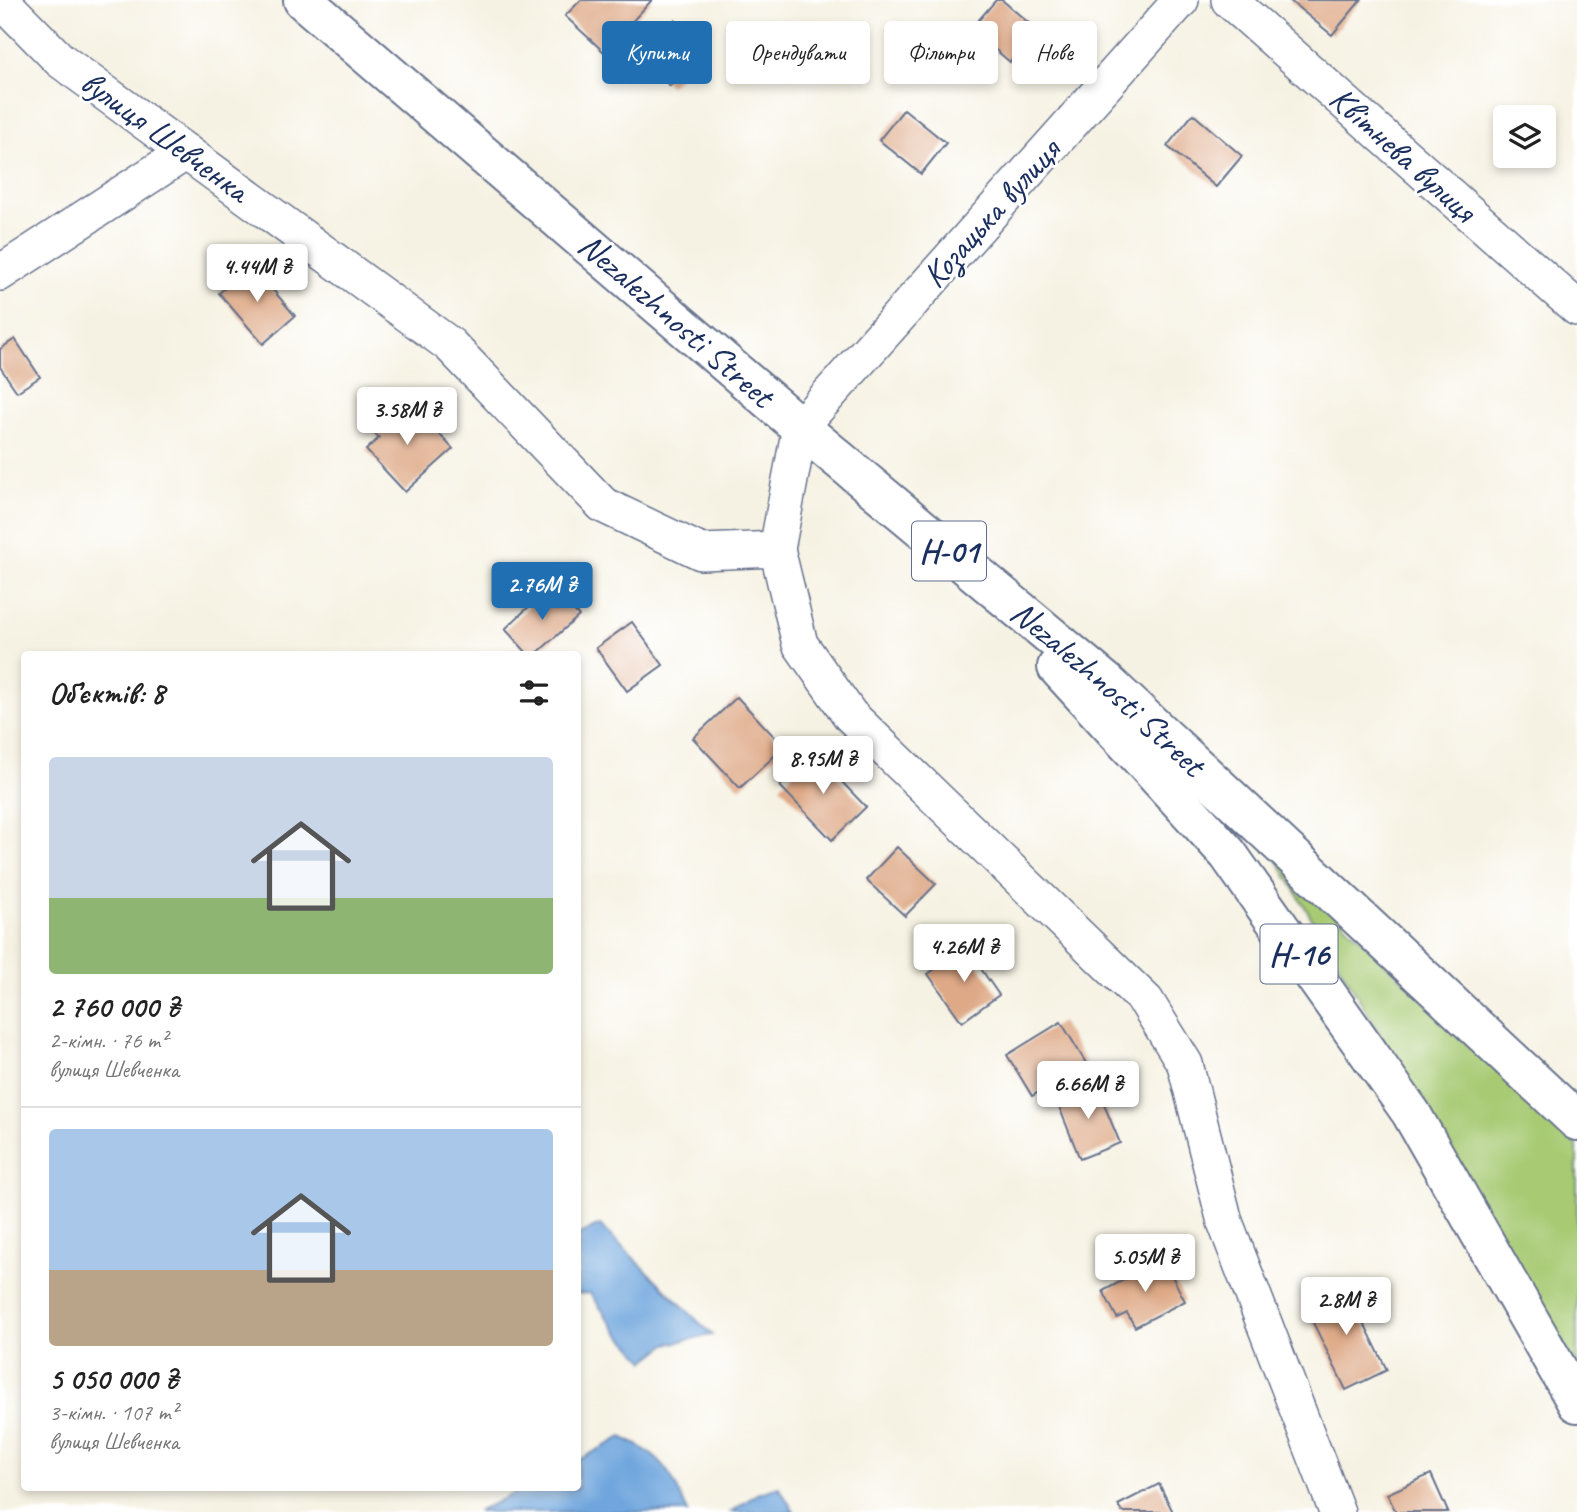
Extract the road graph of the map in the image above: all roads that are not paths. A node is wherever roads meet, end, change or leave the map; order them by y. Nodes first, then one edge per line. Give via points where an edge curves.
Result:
1 (1, 0) edge
2 (303, 0) edge
3 (1181, 0) edge
4 (1229, 0) edge
5 (186, 152) junction
6 (0, 273) edge
7 (1577, 308) edge
8 (800, 427) junction
9 (777, 549) junction
10 (954, 555) junction
11 (1577, 1121) edge
12 (1577, 1403) edge
13 (1337, 1512) edge

1 - 5 street, вулиця Шевченка via 60,60
2 - 8 main road, Nezalezhnosti Street / Н-01
3 - 8 street, Козацька вулиця
4 - 7 street, Квітнева вулиця
5 - 6 street
5 - 9 street, вулиця Шевченка via 450,345 603,505 701,552
8 - 9 street
8 - 10 main road, Nezalezhnosti Street / Н-01
9 - 13 street via 800,644 850,715 1146,1001 1185,1064 1225,1222
10 - 11 main road, Nezalezhnosti Street / Н-01 via 1106,682
10 - 12 main road, Н-16 via 1228,853 1411,1112

